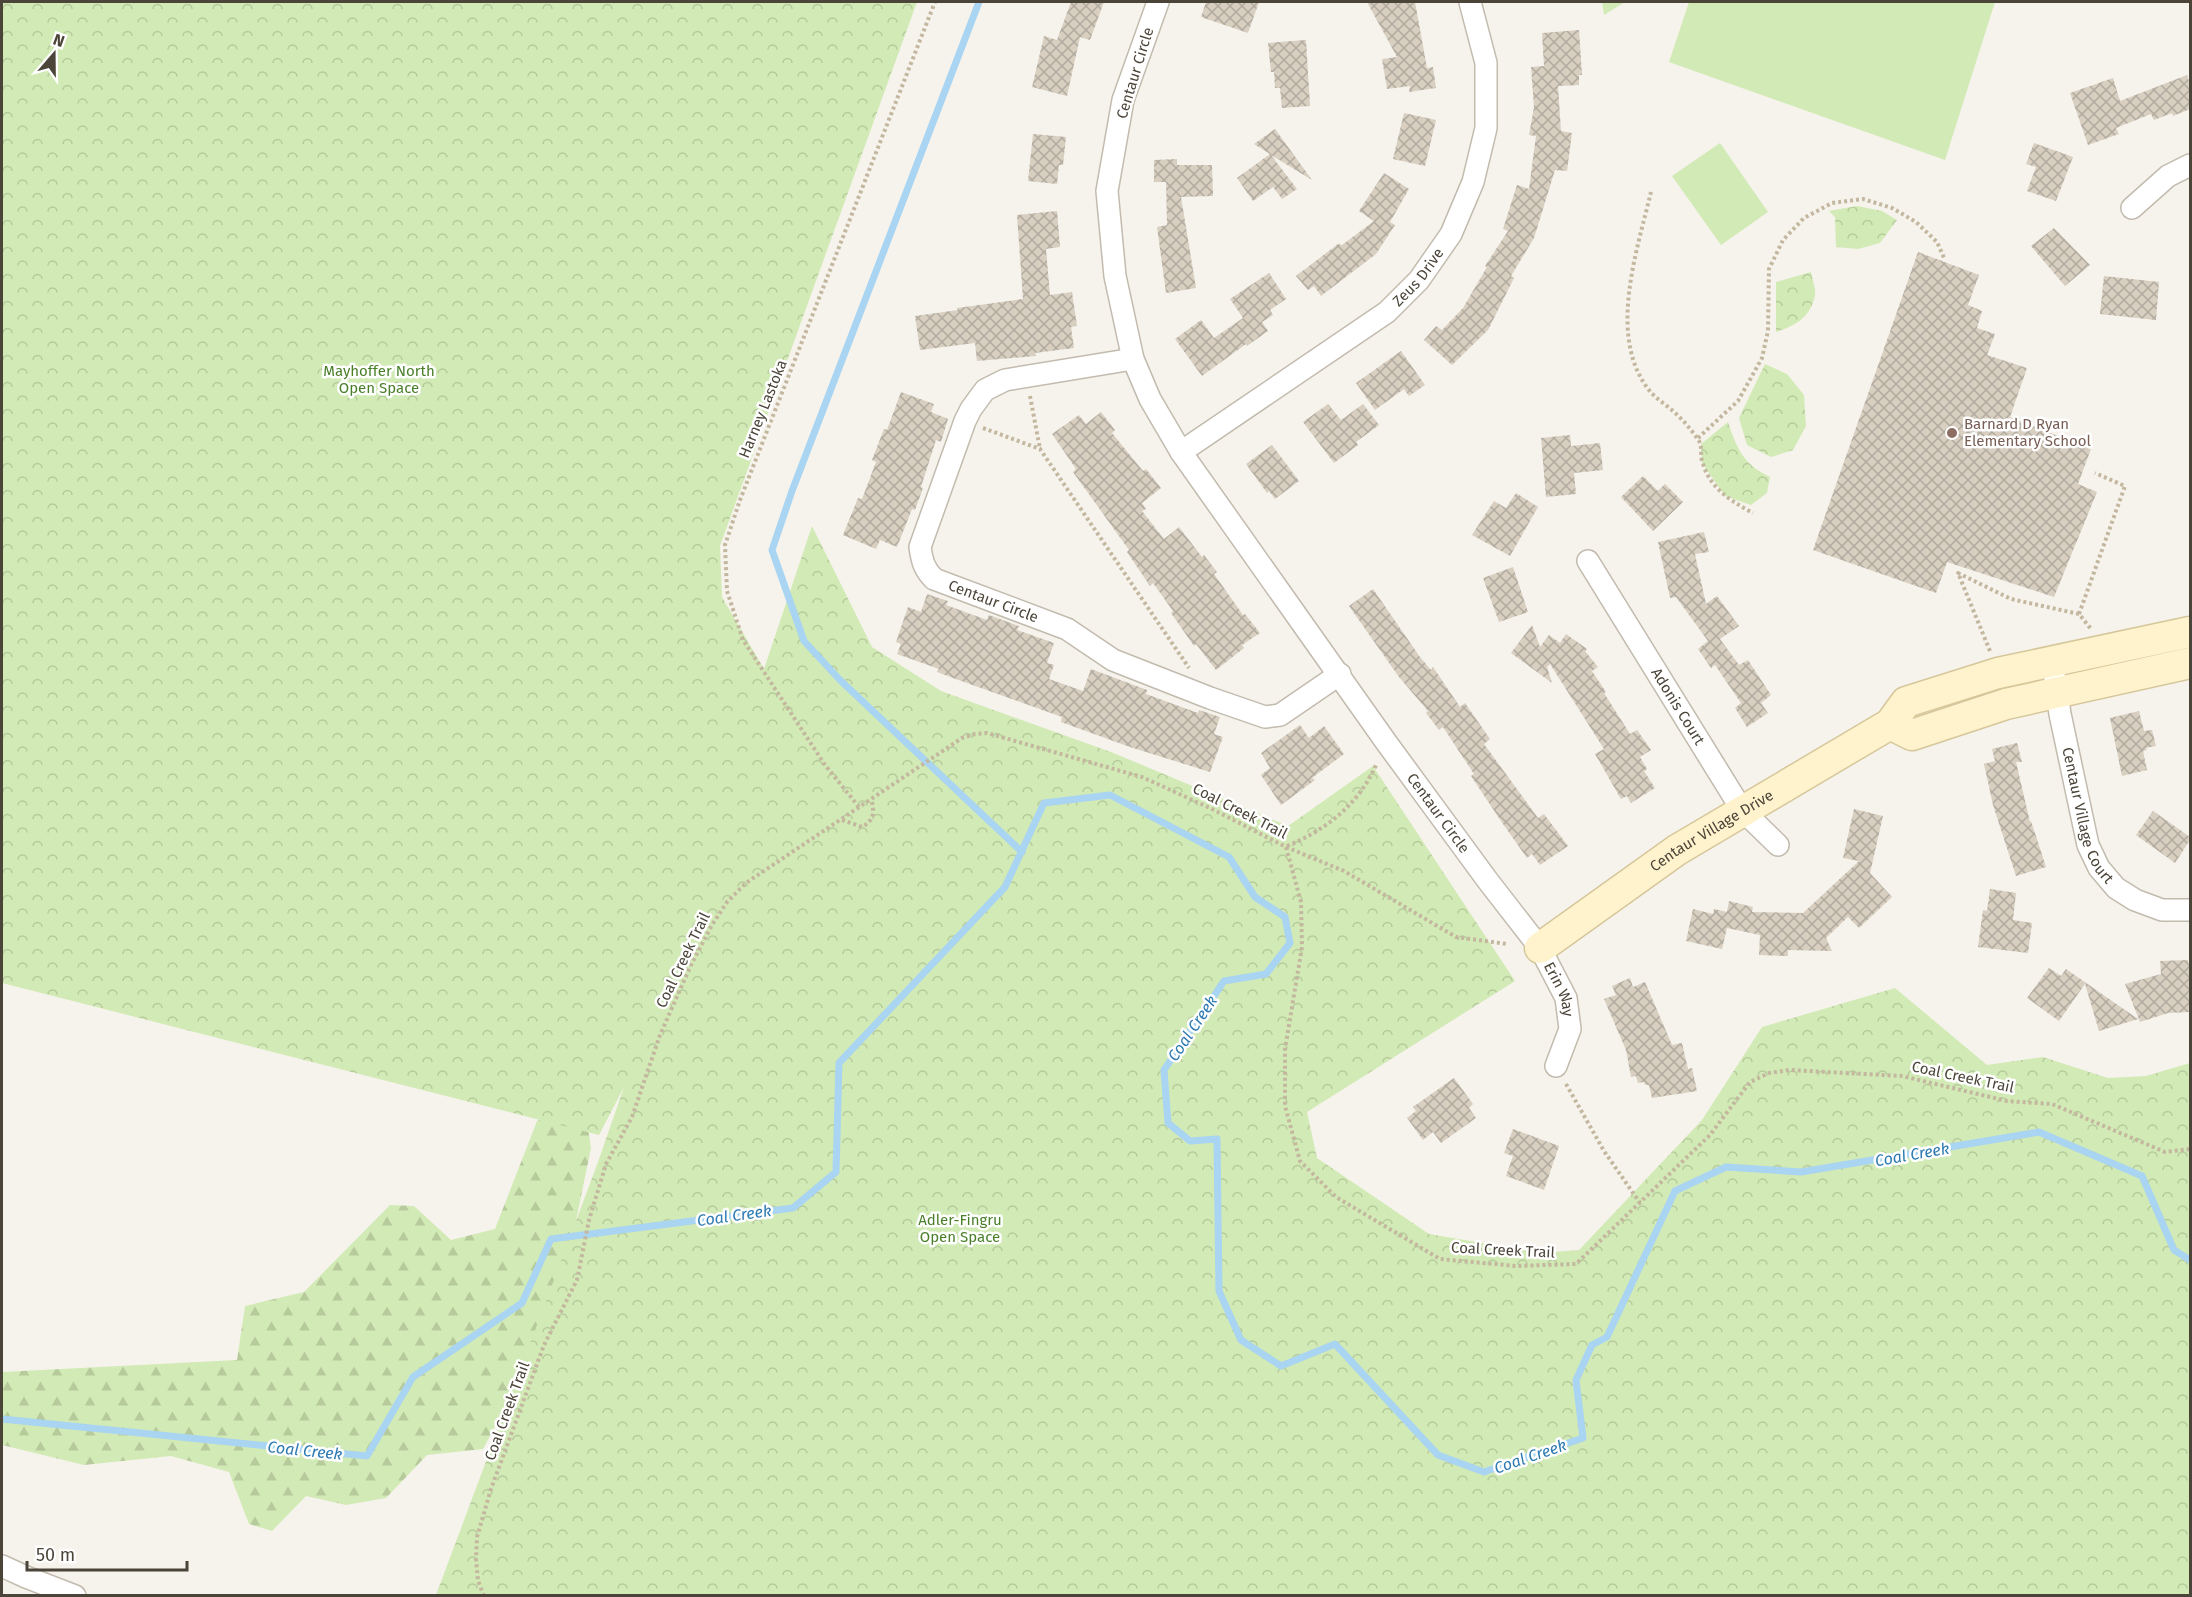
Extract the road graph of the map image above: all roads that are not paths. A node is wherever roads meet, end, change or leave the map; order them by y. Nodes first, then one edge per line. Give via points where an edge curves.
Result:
1 (1158, 2) edge
2 (1470, 2) edge
3 (2190, 165) edge
4 (2132, 208) dead end
5 (1133, 359) junction
6 (1181, 452) junction
7 (1588, 561) dead end
8 (2190, 632) edge
9 (2051, 660) junction
10 (2190, 663) edge
11 (1340, 674) junction
12 (2058, 693) junction
13 (1890, 724) junction
14 (1742, 810) junction
15 (1778, 845) dead end
16 (2190, 909) edge
17 (1540, 948) junction
18 (1556, 1066) road end
19 (2, 1566) edge
20 (75, 1596) edge

1 - 5 street, Centaur Circle via 1123,100 1107,191 1114,276
2 - 6 street, Zeus Drive via 1486,63 1486,128 1473,182 1451,234 1419,280 1387,312
3 - 4 street via 2168,176
5 - 6 street, Centaur Circle via 1150,399
5 - 11 street, Centaur Circle via 1005,380 985,390 965,421 920,546 927,572 934,579 1067,629 1113,660 1265,717 1280,715
6 - 11 street, Centaur Circle
7 - 14 street, Adonis Court
8 - 9 street, Centaur Village Drive
9 - 12 street, Centaur Village Court
9 - 13 street, Centaur Village Drive via 1906,702
10 - 12 street
11 - 17 street, Centaur Circle
12 - 13 street via 2006,704 1912,735
12 - 16 street, Centaur Village Court via 2088,845 2099,868 2116,888 2135,900 2162,910
13 - 14 street, Centaur Village Drive
14 - 15 street, Adonis Court
14 - 17 street, Centaur Village Drive via 1677,850
17 - 18 street, Erin Way via 1566,998 1570,1029
19 - 20 street

